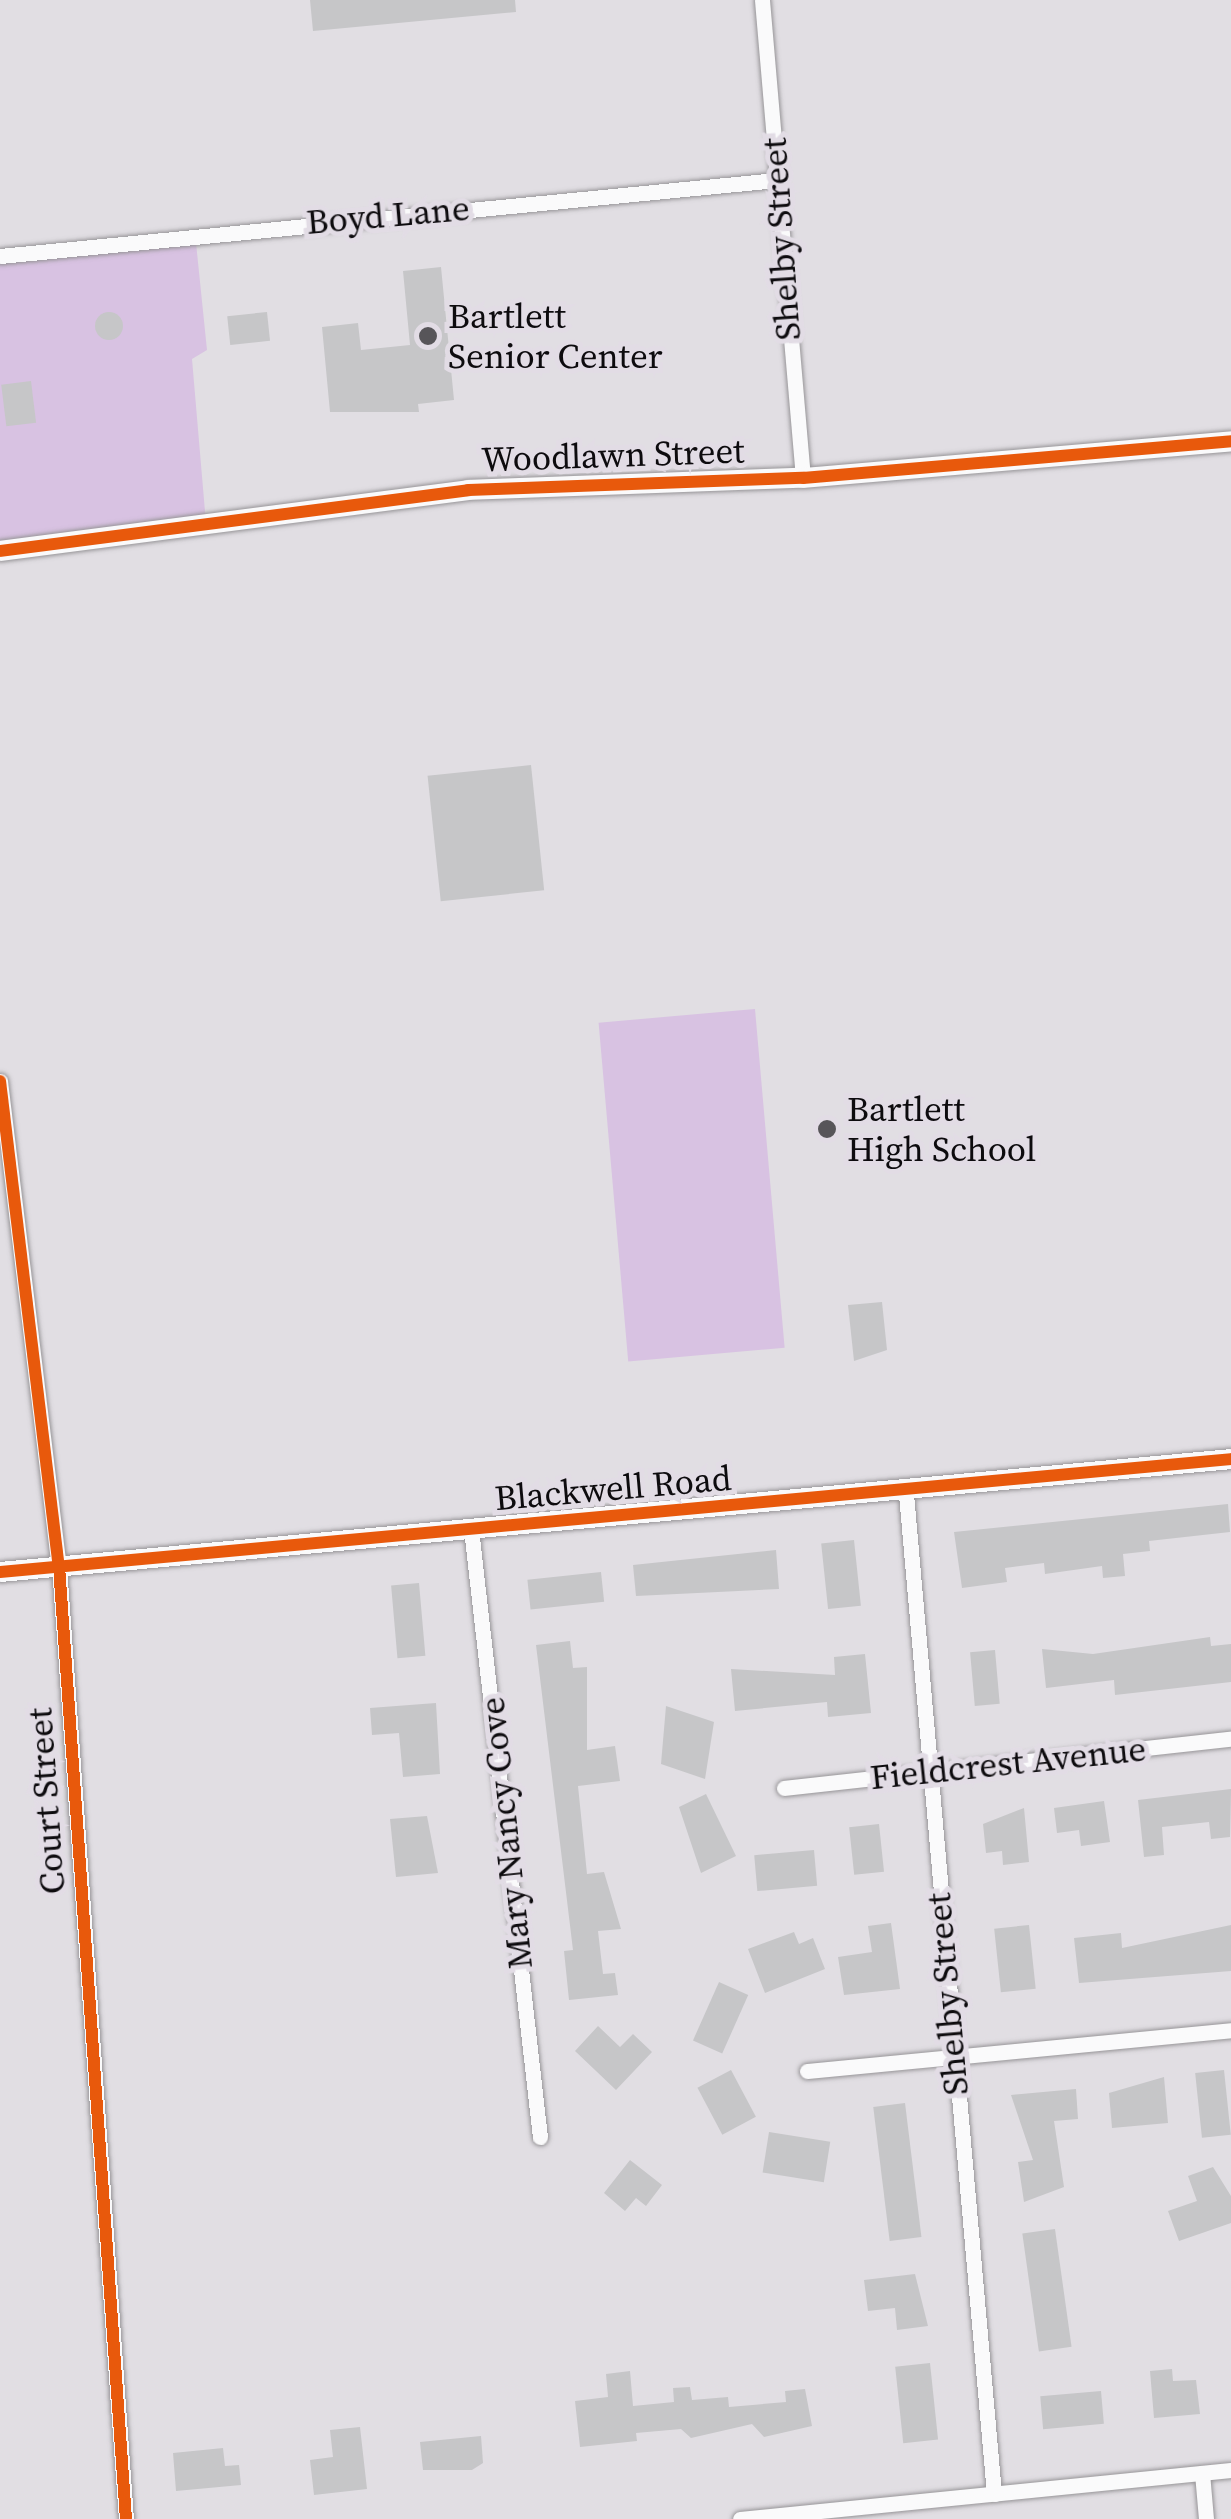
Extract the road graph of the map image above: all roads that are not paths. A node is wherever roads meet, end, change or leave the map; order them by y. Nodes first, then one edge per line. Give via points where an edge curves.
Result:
1 (762, 0) edge
2 (777, 180) junction
3 (0, 256) edge
4 (1231, 440) edge
5 (803, 478) junction
6 (0, 550) edge
7 (0, 1080) edge
8 (1231, 1459) edge
9 (906, 1494) junction
10 (471, 1530) junction
11 (59, 1566) junction
12 (0, 1572) edge
13 (1231, 1739) edge
14 (928, 1770) junction
15 (784, 1788) dead end
16 (1231, 2030) edge
17 (952, 2059) junction
18 (807, 2071) dead end
19 (540, 2136) dead end
20 (1231, 2470) edge
21 (1202, 2473) junction
22 (994, 2494) junction
23 (126, 2519) edge
24 (740, 2519) edge
25 (1206, 2519) edge

1 - 2 street, Shelby Street
2 - 3 street, Boyd Lane
2 - 5 street, Shelby Street
4 - 5 street, Woodlawn Street
5 - 6 street, Woodlawn Street via 468,490
7 - 11 street, Court Street
8 - 9 street, Blackwell Road
9 - 10 street, Blackwell Road
9 - 14 street, Shelby Street
10 - 11 street, Blackwell Road
10 - 19 street, Mary Nancy Cove
11 - 12 street, Blackwell Road
11 - 23 street, Court Street
13 - 14 street, Fieldcrest Avenue
14 - 15 street, Fieldcrest Avenue
14 - 17 street, Shelby Street
16 - 17 street
17 - 18 street
17 - 22 street, Shelby Street
20 - 21 street
21 - 22 street
21 - 25 street
22 - 24 street

